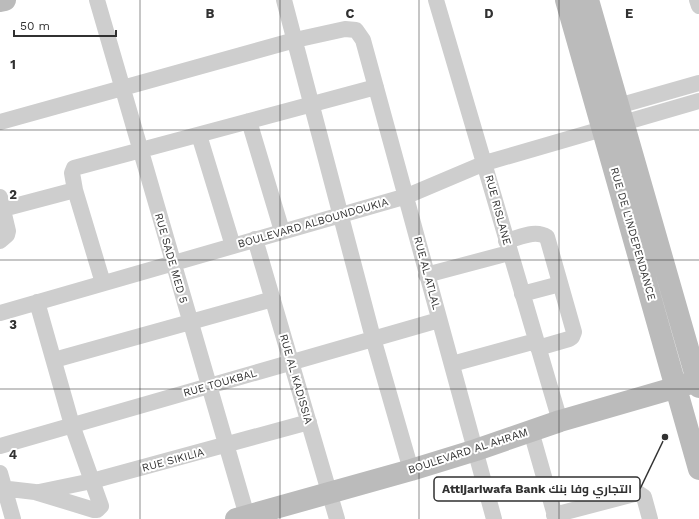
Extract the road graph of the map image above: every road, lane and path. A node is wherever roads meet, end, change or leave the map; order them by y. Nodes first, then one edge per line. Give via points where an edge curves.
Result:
1 (5, 0) edge
2 (97, 0) edge
3 (284, 0) edge
4 (436, 0) edge
5 (566, 0) edge
6 (588, 0) edge
7 (697, 0) edge
8 (0, 1) edge
9 (699, 6) edge
10 (295, 40) junction
11 (699, 83) edge
12 (376, 86) junction
13 (122, 89) junction
14 (699, 101) edge
15 (312, 104) junction
16 (615, 119) junction
17 (249, 121) junction
18 (0, 122) edge
19 (199, 135) junction
20 (140, 150) junction
21 (485, 163) junction
22 (75, 190) junction
23 (407, 196) junction
24 (2, 203) edge
25 (341, 214) junction
26 (282, 231) junction
27 (4, 238) edge
28 (255, 239) junction
29 (233, 246) junction
30 (508, 247) junction
31 (173, 263) junction
32 (426, 275) junction
33 (103, 283) junction
34 (560, 284) junction
35 (522, 294) junction
36 (273, 299) junction
37 (37, 302) junction
38 (0, 313) edge
39 (439, 320) junction
40 (190, 323) junction
41 (372, 338) junction
42 (537, 344) junction
43 (54, 360) junction
44 (292, 362) junction
45 (452, 364) junction
46 (698, 383) edge
47 (208, 386) junction
48 (676, 387) junction
49 (560, 421) junction
50 (309, 422) junction
51 (72, 425) junction
52 (531, 431) junction
53 (0, 446) edge
54 (226, 446) junction
55 (476, 450) junction
56 (699, 468) edge
57 (411, 470) junction
58 (0, 473) edge
59 (92, 481) junction
60 (2, 488) edge
61 (35, 492) junction
62 (330, 492) junction
63 (241, 517) edge
64 (555, 517) edge
65 (13, 519) edge
66 (337, 519) edge
67 (494, 519) edge
68 (650, 519) edge

1 - 8 main road
2 - 13 street, RUE SADE MED 5
3 - 10 street
4 - 21 street, RUE RISLANE
5 - 16 main road, RUE DE L'INDEPENDANCE
6 - 16 main road, RUE DE L'INDEPENDANCE
7 - 9 street
10 - 12 street, RUE AL ATLAL via 344,29 356,30 363,40
10 - 13 street
10 - 15 street
11 - 16 street
12 - 15 street
12 - 23 street, RUE AL ATLAL
13 - 18 street
13 - 20 street, RUE SADE MED 5
14 - 16 street
15 - 17 street
15 - 25 street
16 - 21 street, BOULEVARD ALBOUNDOUKIA
16 - 46 main road, RUE DE L'INDEPENDANCE
16 - 48 main road, RUE DE L'INDEPENDANCE
17 - 19 street
17 - 26 street
19 - 20 street
19 - 29 street
20 - 22 street via 77,166 72,174
20 - 31 street, RUE SADE MED 5
21 - 23 street, BOULEVARD ALBOUNDOUKIA
21 - 30 street, RUE RISLANE
22 - 24 street
22 - 33 street
23 - 25 street, BOULEVARD ALBOUNDOUKIA
23 - 32 street, RUE AL ATLAL
24 - 27 street via 7,222
25 - 26 street, BOULEVARD ALBOUNDOUKIA
25 - 41 street
26 - 28 street, BOULEVARD ALBOUNDOUKIA
28 - 29 street, BOULEVARD ALBOUNDOUKIA
28 - 36 street, RUE AL KADISSIA
29 - 31 street, BOULEVARD ALBOUNDOUKIA
30 - 32 street
30 - 34 street via 536,233 542,233 547,237
30 - 35 street, RUE RISLANE
31 - 33 street, BOULEVARD ALBOUNDOUKIA
31 - 40 street, RUE SADE MED 5
32 - 39 street, RUE AL ATLAL
33 - 37 street, BOULEVARD ALBOUNDOUKIA
34 - 35 street
34 - 42 street via 574,332 572,337
35 - 42 street, RUE RISLANE
36 - 40 street
36 - 44 street, RUE AL KADISSIA
37 - 38 street, BOULEVARD ALBOUNDOUKIA
37 - 43 street
39 - 41 street, RUE TOUKBAL
39 - 45 street, RUE AL ATLAL
40 - 43 street
40 - 47 street, RUE SADE MED 5
41 - 44 street, RUE TOUKBAL
41 - 57 street
42 - 45 street
42 - 49 street, RUE RISLANE
43 - 51 street
44 - 47 street, RUE TOUKBAL
44 - 50 street, RUE AL KADISSIA
45 - 55 street, RUE AL ATLAL
46 - 48 main road, BOULEVARD AL AHRAM
47 - 51 street, RUE TOUKBAL
47 - 54 street, RUE SADE MED 5
48 - 49 main road, BOULEVARD AL AHRAM
48 - 56 main road, RUE DE L'INDEPENDANCE
49 - 52 main road, BOULEVARD AL AHRAM
50 - 54 street, RUE SIKILIA
50 - 62 street, RUE AL KADISSIA
51 - 53 street, RUE TOUKBAL
51 - 59 street
52 - 55 main road, BOULEVARD AL AHRAM
52 - 64 street
54 - 59 street, RUE SIKILIA
54 - 63 street, RUE SADE MED 5
55 - 57 main road, BOULEVARD AL AHRAM
55 - 67 street, RUE AL ATLAL
57 - 62 main road, BOULEVARD AL AHRAM
58 - 60 street
59 - 61 street, RUE SIKILIA
59 - 61 street via 101,504 97,510
60 - 61 street
60 - 65 street
62 - 63 main road, BOULEVARD AL AHRAM
62 - 66 street, RUE AL KADISSIA
64 - 68 street via 638,493 644,497

